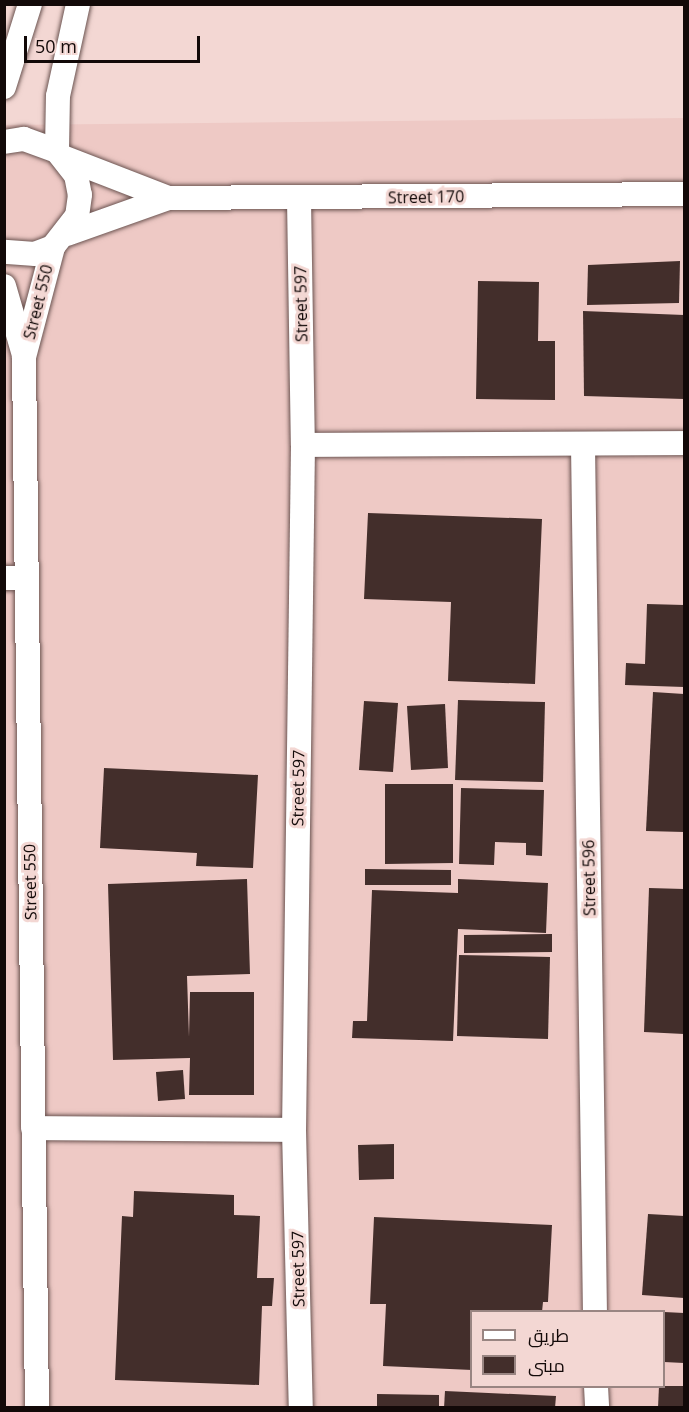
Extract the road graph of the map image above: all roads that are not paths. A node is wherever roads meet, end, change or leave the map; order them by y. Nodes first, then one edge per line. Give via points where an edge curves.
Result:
1 (30, 4) edge
2 (78, 4) edge
3 (4, 87) edge
4 (4, 142) edge
5 (61, 154) junction
6 (684, 195) edge
7 (168, 198) junction
8 (299, 199) junction
9 (60, 240) junction
10 (4, 252) edge
11 (4, 286) edge
12 (24, 357) junction
13 (684, 442) edge
14 (303, 445) junction
15 (584, 445) junction
16 (16, 578) edge
17 (33, 1128) junction
18 (294, 1130) junction
19 (595, 1310) edge
20 (596, 1388) edge
21 (37, 1407) edge
22 (301, 1407) edge
23 (597, 1407) edge

1 - 3 street
2 - 5 street via 58,96
4 - 5 street, Street 170 via 24,139
5 - 7 street, Street 170
5 - 9 street, Street 550 via 80,195
6 - 8 street, Street 170
7 - 8 street, Street 170
7 - 9 street, Street 170
8 - 14 street, Street 597
9 - 10 street, Street 170 via 35,254
9 - 12 street, Street 550
11 - 12 street, Street 550
12 - 16 street, Street 550
13 - 15 street
14 - 15 street
14 - 18 street, Street 597
15 - 19 street, Street 596
16 - 17 street, Street 550
17 - 18 street
17 - 21 street, Street 550
18 - 22 street, Street 597
20 - 23 street

